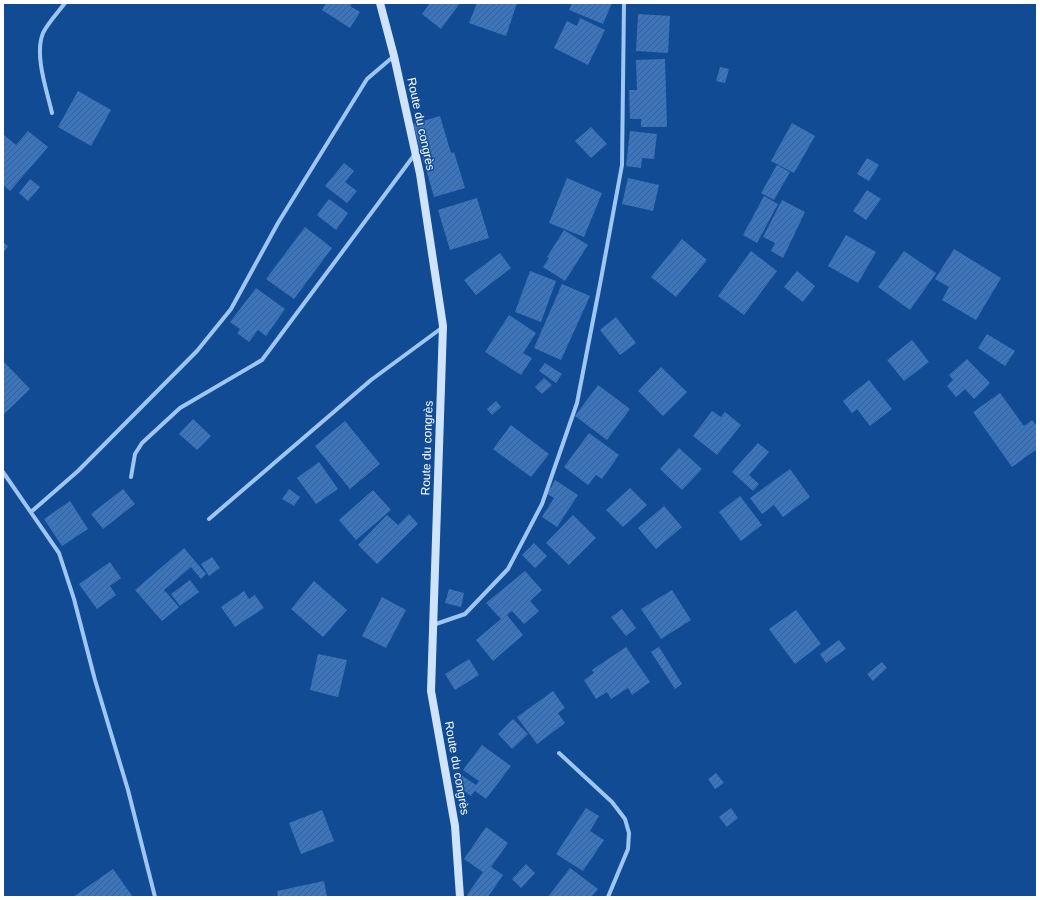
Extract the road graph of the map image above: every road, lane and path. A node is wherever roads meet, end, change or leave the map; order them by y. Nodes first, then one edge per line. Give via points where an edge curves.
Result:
1 (66, 3) edge
2 (380, 3) edge
3 (624, 3) edge
4 (394, 56) junction
5 (52, 113) dead end
6 (415, 154) junction
7 (443, 326) junction
8 (3, 472) edge
9 (131, 477) dead end
10 (30, 512) junction
11 (209, 519) dead end
12 (433, 626) junction
13 (559, 753) dead end
14 (155, 897) edge
15 (460, 897) edge
16 (608, 897) edge

1 - 5 street via 43,32 40,46
2 - 4 main road, Route du congrès
3 - 12 street via 622,165 577,403 542,504 508,570 465,614
4 - 6 main road, Route du congrès
4 - 10 street via 367,79 278,223 231,309 197,351 78,471
6 - 7 main road, Route du congrès
6 - 9 street via 262,360 180,408 142,443 135,454
7 - 11 street via 371,380
7 - 12 main road, Route du congrès
8 - 10 street
10 - 14 street via 59,553 72,591
12 - 15 main road, Route du congrès via 431,691 455,826
13 - 16 street via 612,802 625,819 629,833 628,849

